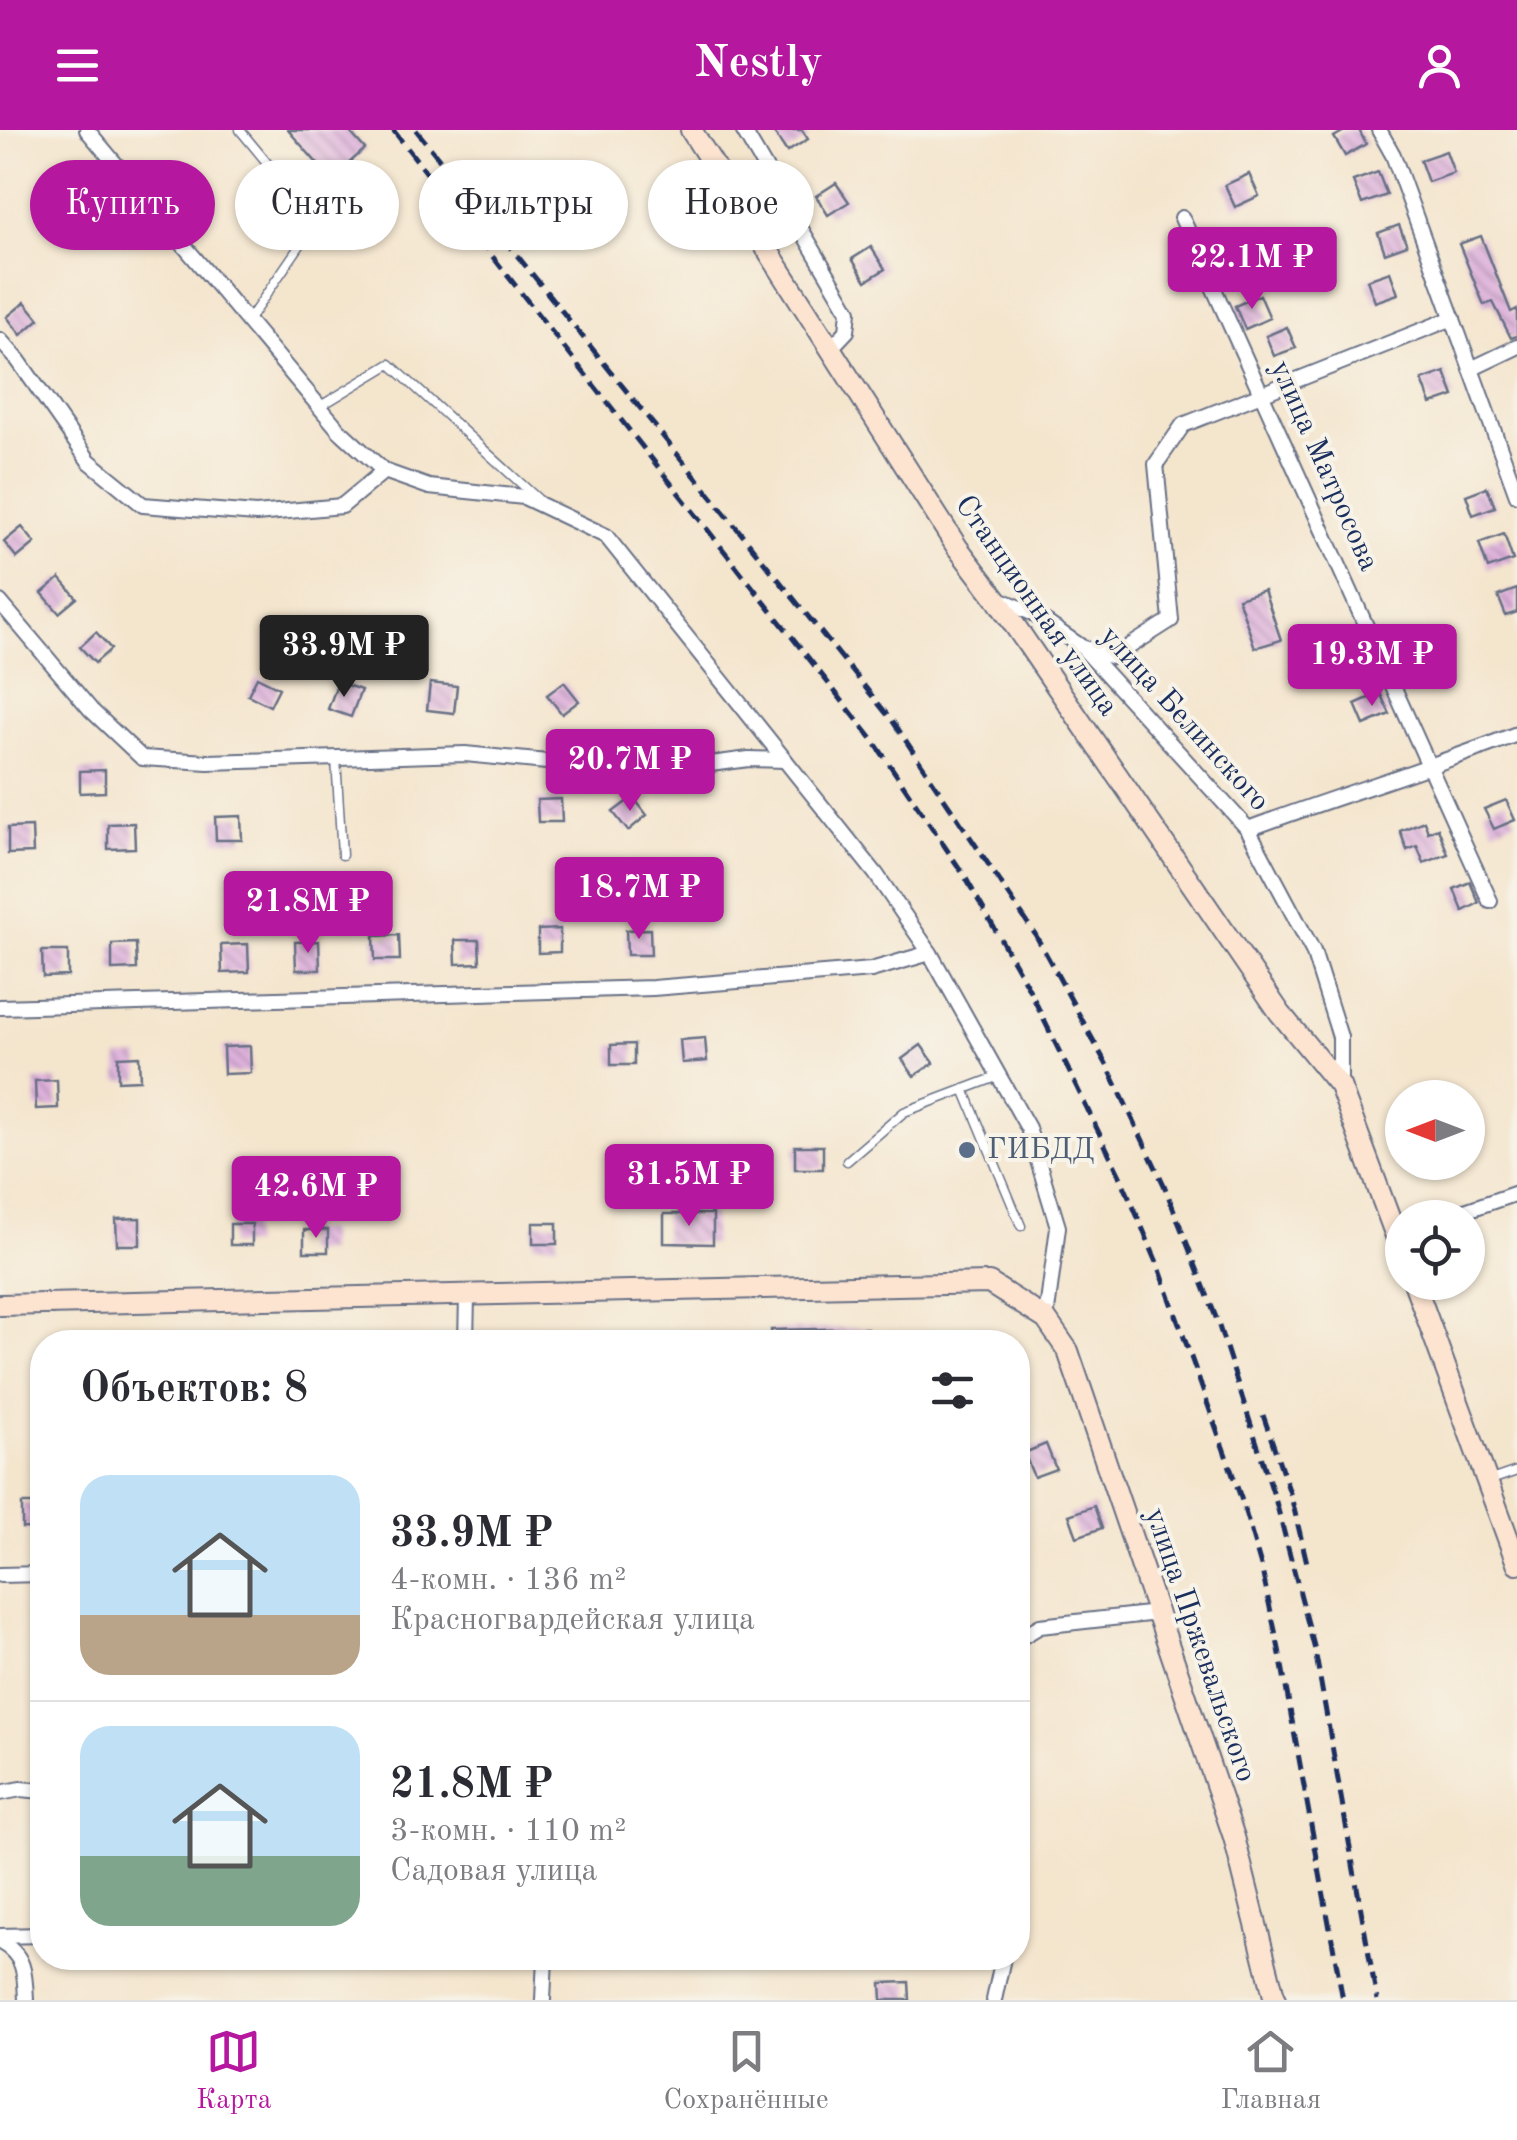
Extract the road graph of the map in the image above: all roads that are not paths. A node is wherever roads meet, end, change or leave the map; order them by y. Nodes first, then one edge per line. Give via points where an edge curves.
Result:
1 (87, 130) edge
2 (240, 130) edge
3 (691, 130) edge
4 (742, 130) edge
5 (1380, 130) edge
6 (1182, 218) dead end
7 (1452, 318) junction
8 (248, 321) junction
9 (0, 340) edge
10 (1517, 347) edge
11 (829, 350) junction
12 (1471, 368) junction
13 (1262, 395) junction
14 (320, 407) junction
15 (384, 471) junction
16 (1517, 495) edge
17 (550, 510) junction
18 (996, 598) junction
19 (0, 602) edge
20 (1083, 648) junction
21 (1517, 734) edge
22 (336, 759) junction
23 (785, 760) junction
24 (1430, 768) junction
25 (1248, 829) junction
26 (342, 855) dead end
27 (1490, 901) dead end
28 (930, 953) junction
29 (0, 1007) edge
30 (999, 1076) junction
31 (964, 1089) junction
32 (1344, 1095) junction
33 (847, 1160) dead end
34 (1517, 1194) edge
35 (1385, 1200) edge
36 (1485, 1205) edge
37 (1020, 1226) dead end
38 (467, 1296) junction
39 (1421, 1300) edge
40 (0, 1305) edge
41 (1046, 1319) junction
42 (466, 1330) edge
43 (1517, 1471) edge
44 (1487, 1482) junction
45 (1517, 1563) edge
46 (0, 1574) edge
47 (30, 1574) edge
48 (1157, 1613) junction
49 (1030, 1631) edge
50 (30, 1790) edge
51 (0, 1793) edge
52 (30, 1936) edge
53 (0, 1939) edge
54 (544, 1970) edge
55 (1000, 1970) edge
56 (26, 2000) edge
57 (543, 2000) edge
58 (994, 2000) edge
59 (1276, 2000) edge

1 - 8 street
2 - 8 lane via 316,222
3 - 11 main road, Станционная улица
4 - 11 street via 849,312 846,332
5 - 7 street
6 - 13 street, улица Матросова
7 - 12 street
7 - 13 street
8 - 14 street
9 - 15 street via 90,460 144,505 256,514 342,506
10 - 12 street
11 - 18 main road, Станционная улица
12 - 16 street
13 - 20 street via 1184,424 1156,464 1170,620 1113,657
13 - 24 street, улица Матросова
14 - 15 street
14 - 17 lane via 390,364
15 - 17 street via 429,487 524,497
17 - 23 street via 606,536
18 - 20 street, улица Белинского via 1032,612
18 - 32 main road, Станционная улица via 1280,1014
19 - 22 street via 91,710 142,758
20 - 25 street, улица Белинского
21 - 24 street
22 - 23 street via 465,754 649,772
22 - 26 lane
23 - 28 street
24 - 25 street
24 - 27 street, улица Матросова
25 - 32 street, улица Белинского via 1313,951 1340,1037
28 - 29 street via 871,970 653,988
28 - 30 street
30 - 31 lane
30 - 41 street via 1028,1128 1058,1227
31 - 33 lane via 904,1112
31 - 37 lane
32 - 35 main road, улица Белинского
34 - 36 street
38 - 40 main road
38 - 41 main road via 989,1284
38 - 42 street
39 - 44 main road
41 - 48 main road, улица Пржевальского via 1068,1352
43 - 44 lane
44 - 45 main road
46 - 47 street
48 - 49 street
48 - 59 main road, улица Пржевальского via 1234,1837
50 - 51 street
52 - 53 street
53 - 56 street via 24,1966
54 - 57 street
55 - 58 street

